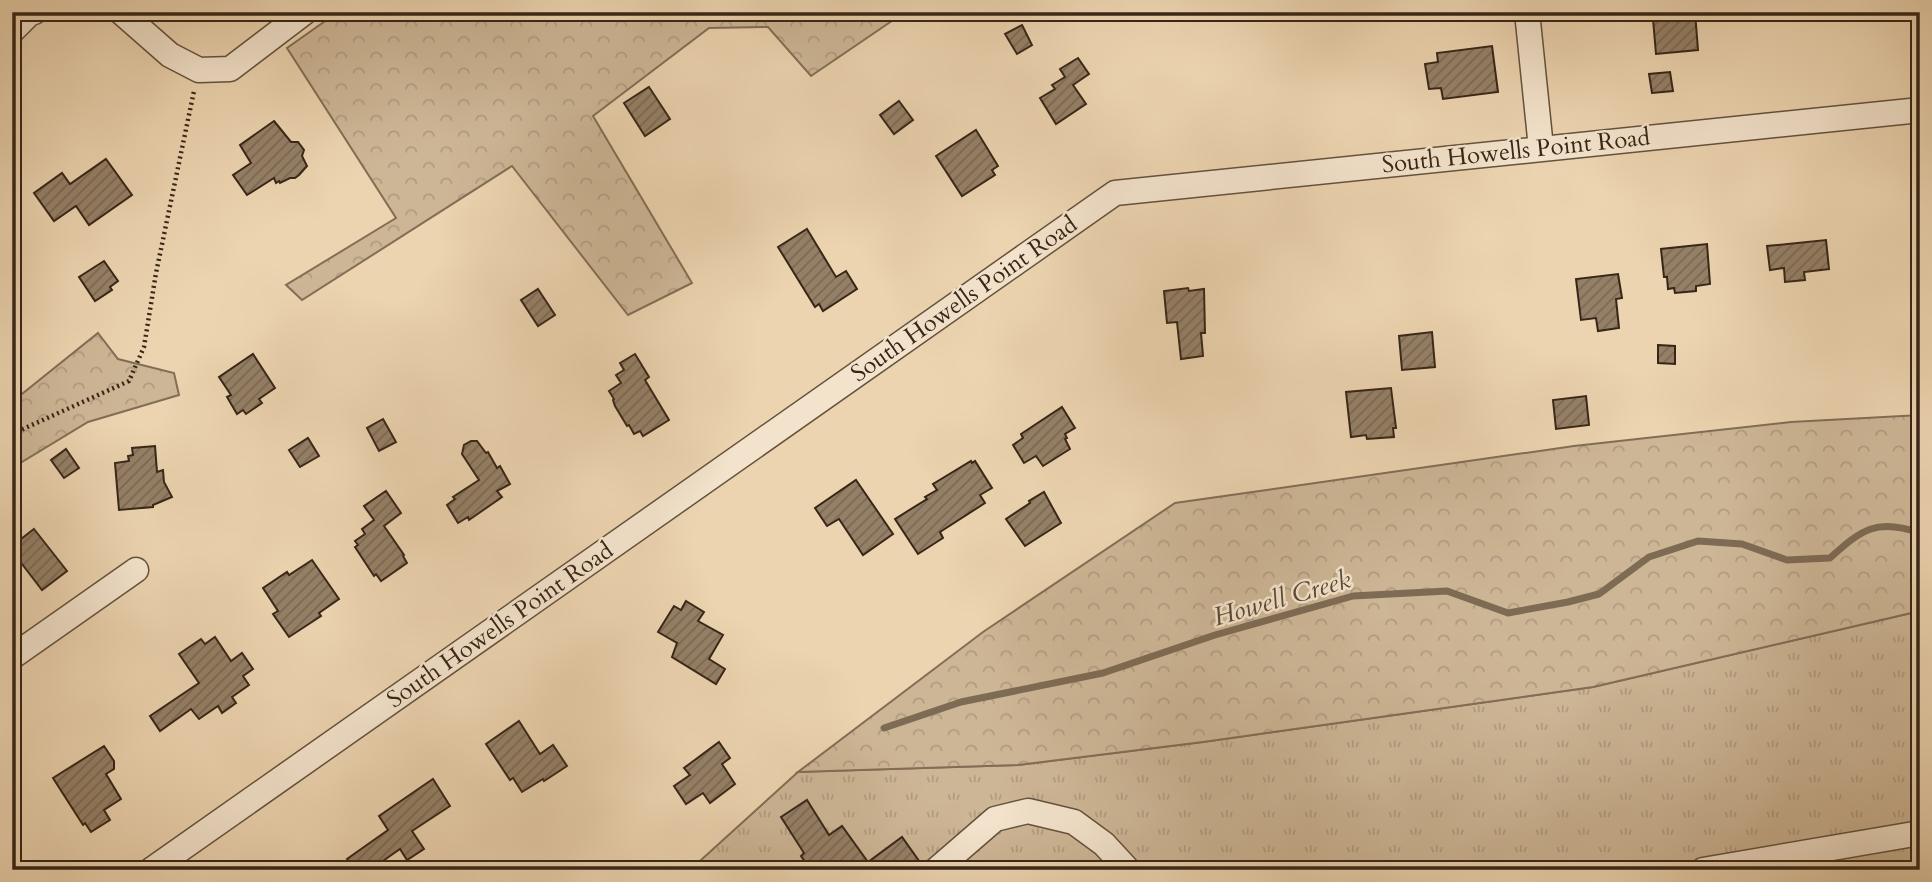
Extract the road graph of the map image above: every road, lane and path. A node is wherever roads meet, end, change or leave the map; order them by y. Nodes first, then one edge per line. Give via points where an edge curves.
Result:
1 (34, 12) edge
2 (121, 12) edge
3 (305, 12) edge
4 (1527, 12) edge
5 (12, 31) edge
6 (199, 70) junction
7 (1920, 110) edge
8 (1541, 148) junction
9 (12, 433) edge
10 (135, 570) dead end
11 (12, 657) edge
12 (1920, 832) edge
13 (151, 870) edge
14 (936, 870) edge
15 (1128, 870) edge
16 (1703, 870) edge

1 - 5 street
2 - 6 street via 170,55
3 - 6 street via 230,69
4 - 8 street
6 - 9 path via 144,347 129,381
7 - 8 street, South Howells Point Road
8 - 13 street, South Howells Point Road via 1115,193
10 - 11 street
12 - 16 street
14 - 15 street via 995,819 1028,811 1074,822

